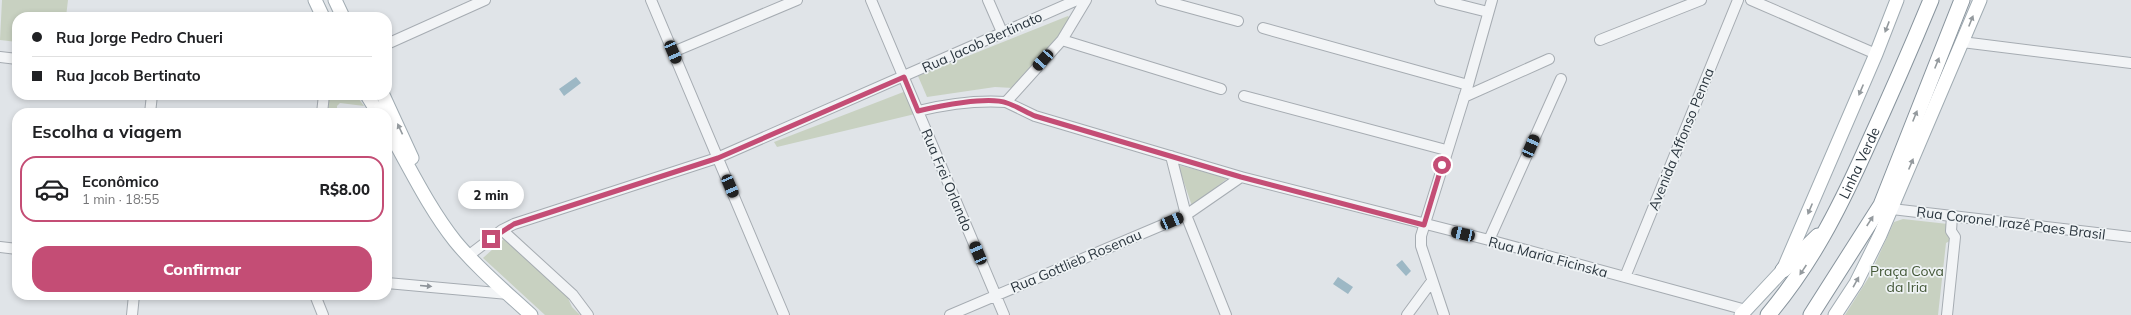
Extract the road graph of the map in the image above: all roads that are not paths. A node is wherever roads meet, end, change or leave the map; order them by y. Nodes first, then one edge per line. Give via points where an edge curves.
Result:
1 (315, 0) edge
2 (335, 0) edge
3 (485, 0) edge
4 (651, 0) edge
5 (796, 0) edge
6 (871, 0) edge
7 (988, 0) edge
8 (1077, 0) edge
9 (1086, 0) edge
10 (1161, 0) edge
11 (1440, 0) edge
12 (1492, 0) edge
13 (1701, 0) edge
14 (1738, 0) edge
15 (1751, 0) edge
16 (1897, 0) edge
17 (1931, 0) edge
18 (1962, 0) edge
19 (1980, 0) edge
20 (321, 12) edge
21 (341, 12) edge
22 (1488, 12) junction
23 (1238, 20) dead end
24 (1263, 28) dead end
25 (1002, 32) junction
26 (1062, 40) junction
27 (1600, 40) dead end
28 (392, 42) edge
29 (1962, 42) junction
30 (673, 52) junction
31 (1876, 54) junction
32 (0, 57) edge
33 (12, 58) edge
34 (1549, 58) dead end
35 (2131, 63) edge
36 (904, 77) junction
37 (1561, 79) dead end
38 (1468, 85) junction
39 (1222, 89) dead end
40 (1244, 96) dead end
41 (1464, 97) junction
42 (1006, 102) junction
43 (918, 111) junction
44 (392, 114) edge
45 (392, 137) edge
46 (1446, 150) junction
47 (1171, 156) junction
48 (718, 158) junction
49 (1241, 177) junction
50 (424, 192) junction
51 (1892, 208) junction
52 (1186, 215) junction
53 (1952, 216) junction
54 (1424, 225) junction
55 (1831, 225) junction
56 (502, 230) junction
57 (2131, 237) edge
58 (1489, 240) junction
59 (0, 247) edge
60 (12, 248) edge
61 (468, 256) junction
62 (1784, 270) junction
63 (1625, 277) junction
64 (1432, 281) junction
65 (392, 282) edge
66 (508, 294) junction
67 (996, 295) junction
68 (134, 300) edge
69 (316, 300) edge
70 (1743, 313) edge
71 (319, 314) edge
72 (132, 315) edge
73 (531, 315) edge
74 (588, 315) edge
75 (784, 315) edge
76 (950, 315) edge
77 (1004, 315) edge
78 (1226, 315) edge
79 (1407, 315) edge
80 (1444, 315) edge
81 (1768, 315) edge
82 (1810, 315) edge
83 (1835, 315) edge
84 (1947, 315) edge

1 - 20 main road
2 - 21 main road
3 - 28 street
4 - 30 street
5 - 30 street
6 - 36 street, Rua Frei Orlando
7 - 25 street
8 - 25 street, Rua Jacob Bertinato
9 - 26 street
10 - 23 street
11 - 22 street
12 - 22 street
13 - 27 street
14 - 63 street, Avenida Affonso Penna
15 - 31 street
16 -> 31 main road, Linha Verde
17 - 55 highway, Linha Verde
82 -> 18 highway via 1881,205
29 -> 19 main road
22 - 38 street
24 - 38 street
25 - 36 street, Rua Jacob Bertinato
26 - 39 street
26 - 42 street
29 - 35 street
51 -> 29 main road
30 - 48 street
31 -> 62 main road, Linha Verde
32 - 33 street
34 - 41 street
36 - 43 street, Rua Frei Orlando
36 - 48 street, Rua Jacob Bertinato
37 - 58 street
38 - 41 street
40 - 46 street
41 - 46 street
42 - 43 street via 938,106
42 - 47 street, Rua Maria Ficinska via 1035,116
43 - 67 street, Rua Frei Orlando
50 -> 44 main road via 410,151
45 - 50 main road
46 - 54 street
47 - 49 street, Rua Maria Ficinska
47 - 52 street
48 - 56 street, Rua Jacob Bertinato
48 - 75 street
49 - 52 street, Rua Gottlieb Rosenau
49 - 54 street, Rua Maria Ficinska
50 - 61 main road via 443,224
51 - 53 street, Rua Coronel Irazê Paes Brasil
83 -> 51 main road via 1856,283
52 - 67 street, Rua Gottlieb Rosenau
52 - 78 street
53 - 57 street, Rua Coronel Irazê Paes Brasil
53 - 84 street via 1951,231 1955,237
54 - 58 street, Rua Maria Ficinska
54 - 64 street via 1420,236 1421,246
55 - 62 highway
55 -> 81 highway, Linha Verde via 1798,278
56 - 61 street, Rua Jacob Bertinato
56 - 74 street via 573,296
58 - 63 street, Rua Maria Ficinska
59 - 60 street
61 - 66 main road
62 - 70 main road, Linha Verde
63 - 70 street, Rua Maria Ficinska
64 - 79 street
64 - 80 street
65 -> 66 street
66 - 73 main road
67 - 76 street, Rua Gottlieb Rosenau
67 - 77 street, Rua Frei Orlando
68 - 72 street
69 - 71 street

